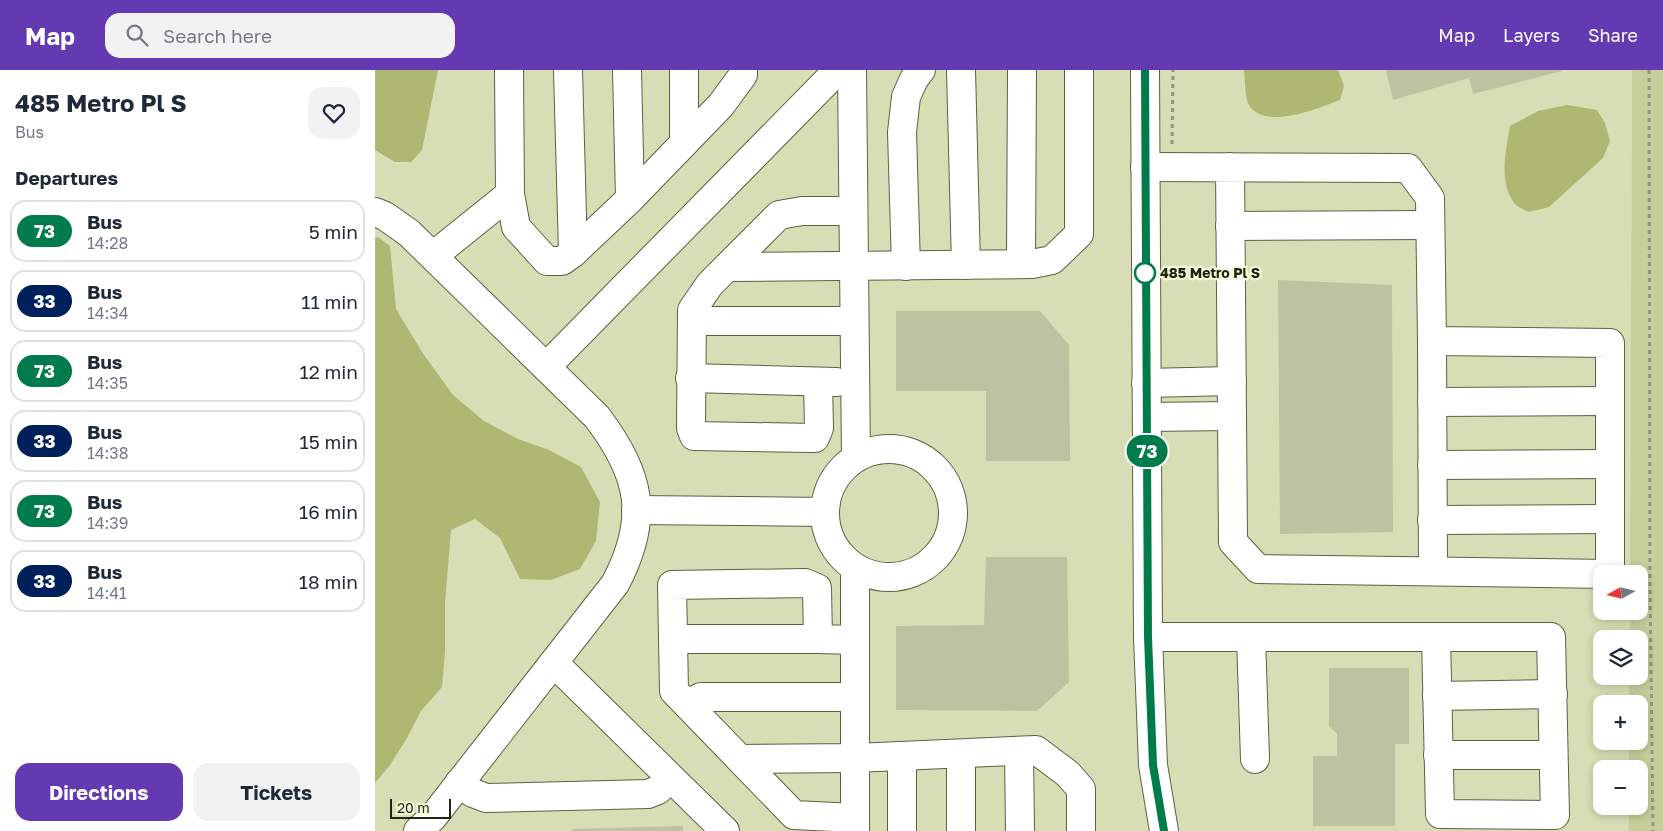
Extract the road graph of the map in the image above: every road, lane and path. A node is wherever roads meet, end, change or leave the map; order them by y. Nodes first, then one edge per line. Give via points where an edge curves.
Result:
1 (509, 70) edge
2 (568, 70) edge
3 (627, 70) edge
4 (684, 70) edge
5 (743, 70) edge
6 (840, 70) edge
7 (921, 70) edge
8 (961, 70) edge
9 (1022, 70) edge
10 (1079, 70) edge
11 (1145, 70) edge
12 (1173, 70) edge
13 (1649, 70) edge
14 (684, 144) junction
15 (1145, 167) junction
16 (1172, 167) junction
17 (1230, 167) junction
18 (510, 194) junction
19 (630, 199) junction
20 (853, 211) junction
21 (375, 212) edge
22 (1430, 224) junction
23 (1231, 226) junction
24 (573, 254) junction
25 (433, 256) junction
26 (1021, 264) junction
27 (966, 265) junction
28 (854, 266) junction
29 (906, 266) junction
30 (727, 267) junction
31 (692, 321) junction
32 (854, 321) junction
33 (1432, 341) junction
34 (546, 367) junction
35 (691, 378) junction
36 (1232, 381) junction
37 (818, 382) junction
38 (1146, 382) junction
39 (855, 383) junction
40 (1610, 401) junction
41 (1432, 402) junction
42 (1231, 416) junction
43 (1147, 417) junction
44 (856, 458) junction
45 (1610, 464) junction
46 (1432, 465) junction
47 (636, 510) junction
48 (825, 512) junction
49 (1610, 519) junction
50 (1432, 520) junction
51 (855, 569) junction
52 (1433, 571) junction
53 (1148, 637) junction
54 (1436, 637) junction
55 (1251, 638) junction
56 (673, 639) junction
57 (818, 639) junction
58 (855, 640) junction
59 (554, 663) junction
60 (1553, 694) junction
61 (1437, 696) junction
62 (855, 697) junction
63 (687, 704) junction
64 (1019, 751) junction
65 (961, 754) junction
66 (1438, 755) junction
67 (1553, 755) junction
68 (902, 756) junction
69 (855, 758) junction
70 (741, 759) junction
71 (1255, 759) dead end
72 (670, 778) junction
73 (459, 783) junction
74 (855, 824) edge
75 (418, 831) edge
76 (725, 831) edge
77 (902, 831) edge
78 (961, 831) edge
79 (1020, 831) edge
80 (1081, 831) edge
81 (1164, 831) edge
82 (1653, 831) edge

1 - 18 street
2 - 24 street
3 - 19 street
4 - 14 street
5 - 14 street via 743,75 721,105
6 - 20 street
6 - 34 street
7 - 29 street via 906,97 901,132
8 - 27 street
9 - 26 street
10 - 26 street via 1079,234 1052,260
11 - 15 street
12 - 16 path
13 - 82 path
14 - 19 street
15 - 16 street
15 - 38 street
16 - 17 street
17 - 22 street via 1408,168 1430,198
17 - 23 street
18 - 24 street via 516,227 547,261 562,261
18 - 25 street
19 - 24 street
20 - 28 street
20 - 30 street via 802,211 779,215
21 - 25 street via 409,233
22 - 23 street
22 - 33 street
23 - 36 street
25 - 34 street
26 - 27 street
27 - 29 street
28 - 29 street
28 - 30 street
28 - 32 street
30 - 31 street via 692,310
31 - 32 street
31 - 35 street
32 - 39 street
33 - 40 street via 1610,342
33 - 41 street
34 - 47 street via 597,417 614,439 631,474
35 - 37 street
35 - 37 street via 691,428 694,436 815,438 819,428
36 - 38 street
36 - 42 street
37 - 39 street
38 - 43 street
39 - 44 street
40 - 41 street
40 - 45 street
41 - 46 street
42 - 43 street
42 - 52 street via 1233,542 1258,569
43 - 53 street
44 - 48 street via 845,465 832,482
44 - 51 street via 883,448 904,450 924,458 943,479 953,512 950,533 939,552 924,566 905,575 883,577
45 - 46 street
45 - 49 street
46 - 50 street
47 - 48 street
47 - 59 street via 631,547 615,584
48 - 51 street via 825,523 833,543
49 - 50 street
49 - 52 street via 1610,574
50 - 52 street
51 - 58 street
53 - 55 street
53 - 81 street via 1153,765
54 - 55 street
54 - 60 street via 1551,636
54 - 61 street
55 - 71 street
56 - 57 street
56 - 57 street via 671,585 805,583 817,588
56 - 63 street via 674,691
57 - 58 street
58 - 62 street
59 - 72 street
59 - 73 street
60 - 61 street
60 - 67 street
61 - 66 street
62 - 63 street via 701,697
62 - 69 street
63 - 70 street
64 - 65 street
64 - 79 street
64 - 80 street via 1036,750 1081,789
65 - 68 street
65 - 78 street
66 - 67 street
66 - 67 street via 1440,814 1555,815
68 - 69 street
68 - 77 street
69 - 70 street
69 - 74 street
70 - 74 street via 795,815
72 - 73 street via 658,790 648,794 487,798 473,794
72 - 76 street
73 - 75 street

